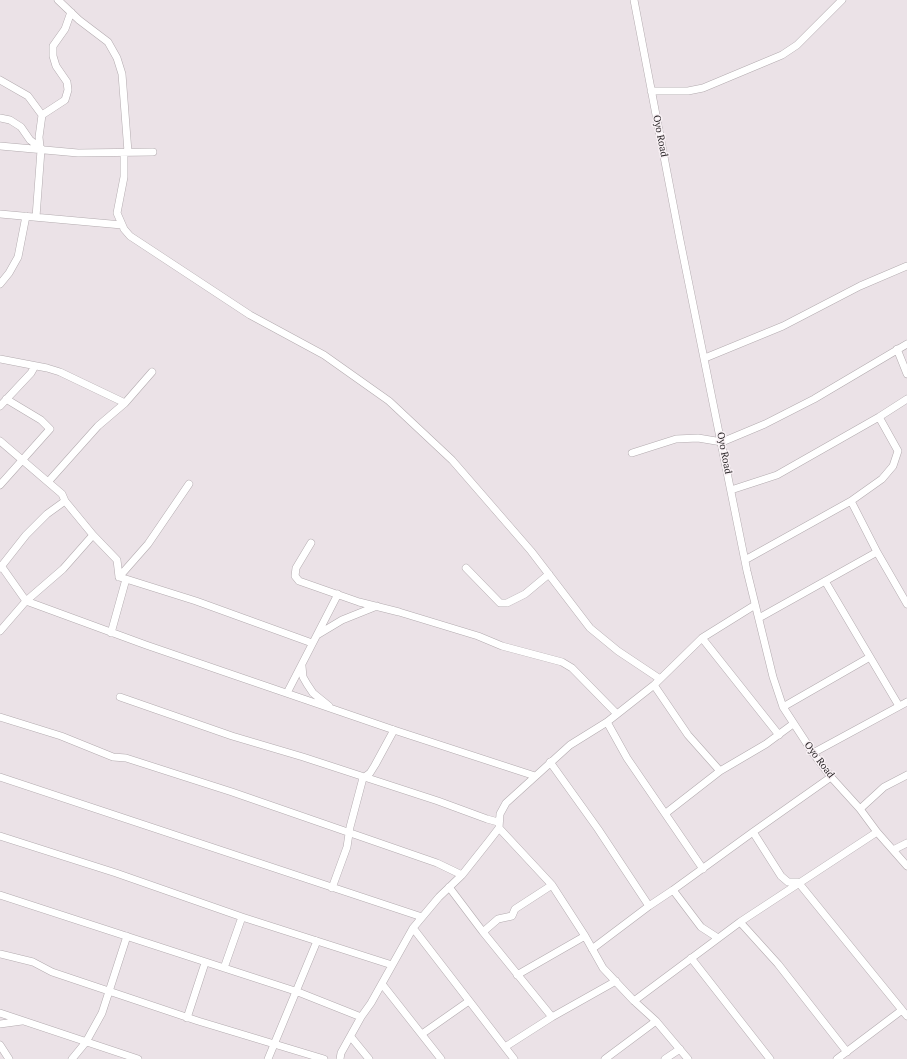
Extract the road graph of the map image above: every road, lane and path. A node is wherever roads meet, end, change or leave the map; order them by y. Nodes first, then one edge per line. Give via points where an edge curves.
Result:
1 (58, 0) edge
2 (634, 0) edge
3 (842, 0) edge
4 (71, 12) junction
5 (0, 80) edge
6 (651, 91) junction
7 (42, 115) junction
8 (0, 118) edge
9 (0, 146) edge
10 (41, 149) junction
11 (126, 152) junction
12 (153, 152) dead end
13 (0, 214) edge
14 (26, 216) junction
15 (36, 217) junction
16 (122, 225) junction
17 (907, 266) edge
18 (0, 284) edge
19 (907, 344) edge
20 (897, 349) junction
21 (705, 358) junction
22 (0, 359) edge
23 (35, 366) junction
24 (152, 372) dead end
25 (907, 374) edge
26 (6, 399) junction
27 (907, 399) edge
28 (125, 403) junction
29 (0, 406) edge
30 (879, 417) junction
31 (0, 441) edge
32 (722, 442) junction
33 (632, 452) dead end
34 (22, 461) junction
35 (48, 482) junction
36 (189, 484) dead end
37 (0, 485) edge
38 (731, 490) junction
39 (65, 500) junction
40 (851, 501) junction
41 (93, 535) junction
42 (311, 543) dead end
43 (877, 552) junction
44 (745, 560) junction
45 (1, 567) edge
46 (466, 568) dead end
47 (549, 574) junction
48 (119, 577) junction
49 (126, 579) junction
50 (825, 581) junction
51 (338, 594) junction
52 (26, 601) junction
53 (907, 604) edge
54 (756, 605) junction
55 (377, 606) junction
56 (759, 618) junction
57 (0, 631) edge
58 (111, 633) junction
59 (317, 635) junction
60 (702, 638) junction
61 (312, 643) junction
62 (870, 657) junction
63 (302, 666) junction
64 (660, 679) junction
65 (654, 685) junction
66 (287, 693) junction
67 (120, 697) dead end
68 (907, 702) edge
69 (899, 706) junction
70 (783, 707) junction
71 (330, 708) junction
72 (617, 714) junction
73 (0, 717) edge
74 (607, 722) junction
75 (793, 724) junction
76 (394, 730) junction
77 (779, 735) junction
78 (813, 753) junction
79 (550, 762) junction
80 (720, 771) junction
81 (907, 775) edge
82 (535, 776) junction
83 (0, 777) edge
84 (831, 777) junction
85 (363, 778) junction
86 (860, 809) junction
87 (666, 813) junction
88 (499, 825) junction
89 (753, 832) junction
90 (877, 832) junction
91 (350, 834) junction
92 (0, 836) edge
93 (907, 843) edge
94 (893, 850) junction
95 (907, 866) edge
96 (703, 868) junction
97 (462, 875) junction
98 (798, 882) junction
99 (552, 885) junction
100 (449, 886) junction
101 (332, 888) junction
102 (673, 890) junction
103 (0, 895) edge
104 (649, 906) junction
105 (242, 917) junction
106 (422, 917) junction
107 (740, 922) junction
108 (413, 928) junction
109 (483, 932) junction
110 (127, 936) junction
111 (585, 936) junction
112 (718, 938) junction
113 (317, 941) junction
114 (592, 949) junction
115 (0, 954) edge
116 (691, 958) junction
117 (205, 963) junction
118 (392, 965) junction
119 (224, 968) junction
120 (517, 975) junction
121 (616, 981) junction
122 (382, 984) junction
123 (110, 991) junction
124 (298, 992) junction
125 (469, 1001) junction
126 (634, 1001) junction
127 (0, 1013) edge
128 (905, 1013) edge
129 (361, 1017) junction
130 (552, 1017) junction
131 (187, 1018) junction
132 (24, 1021) junction
133 (656, 1021) junction
134 (0, 1024) edge
135 (422, 1034) junction
136 (351, 1037) junction
137 (86, 1042) junction
138 (274, 1044) junction
139 (0, 1045) edge
140 (506, 1047) junction
141 (680, 1049) junction
142 (848, 1052) junction
143 (10, 1059) edge
144 (72, 1059) edge
145 (138, 1059) edge
146 (268, 1059) edge
147 (324, 1059) edge
148 (340, 1059) edge
149 (369, 1059) edge
150 (441, 1059) edge
151 (514, 1059) edge
152 (604, 1059) edge
153 (665, 1059) edge
154 (688, 1059) edge
155 (770, 1059) edge
156 (837, 1059) edge

1 - 4 street
2 - 6 street, Oyo Road
3 - 6 street via 797,44 782,55 703,88 688,91
4 - 7 street via 69,22 53,46 56,66 68,82 68,90 65,100
4 - 11 street via 108,42 117,58 123,80
5 - 7 street via 28,96
6 - 21 street, Oyo Road
7 - 10 street via 39,137
8 - 10 street via 21,127 30,140
9 - 10 street
10 - 11 street via 78,153
10 - 15 street
11 - 12 street
11 - 16 street via 117,213
13 - 14 street
14 - 15 street
14 - 18 street via 18,257
15 - 16 street
16 - 47 street via 130,236 212,291 324,355 389,401 452,460
17 - 21 street via 860,286 783,326
19 - 20 street
20 - 25 street
20 - 32 street via 814,399
21 - 32 street, Oyo Road
22 - 23 street
23 - 26 street
23 - 28 street via 60,372
24 - 28 street
26 - 29 street
26 - 34 street via 41,420 50,429
27 - 30 street
28 - 35 street via 98,426
30 - 38 street via 777,475
30 - 40 street via 898,455 882,479
31 - 34 street
32 - 33 street via 698,438 676,439
32 - 38 street, Oyo Road
34 - 35 street
34 - 37 street
35 - 39 street
36 - 48 street via 148,544
38 - 44 street, Oyo Road
39 - 41 street
39 - 45 street via 26,535
40 - 43 street
40 - 44 street
41 - 48 street via 117,560
41 - 52 street via 63,569
42 - 51 street via 296,568 295,576 299,581
43 - 50 street
43 - 53 street
44 - 54 street, Oyo Road
45 - 52 street
46 - 47 street via 500,603 508,603 525,594
47 - 64 street via 590,628 618,651
48 - 49 street
49 - 58 street
49 - 61 street
50 - 56 street
50 - 62 street
51 - 55 street
51 - 59 street
52 - 57 street
52 - 58 street
54 - 56 street, Oyo Road
54 - 60 street
55 - 59 street via 342,620
55 - 72 street via 478,636 502,646 562,662 572,668
56 - 70 street, Oyo Road
58 - 66 street
59 - 61 street
60 - 64 street
60 - 77 street
61 - 63 street
62 - 69 street
62 - 70 street
63 - 66 street
63 - 71 street via 303,677 314,693
64 - 65 street
65 - 72 street
65 - 80 street via 688,735
66 - 71 street
67 - 85 street
68 - 69 street
69 - 78 street
70 - 75 street, Oyo Road
71 - 76 street
72 - 74 street
73 - 91 street via 60,736 113,757 126,758 232,792
74 - 79 street via 570,745
74 - 87 street via 627,758
75 - 77 street
75 - 78 street, Oyo Road
76 - 82 street
76 - 85 street via 375,766
77 - 80 street
78 - 84 street, Oyo Road
79 - 82 street
79 - 104 street
80 - 87 street
81 - 86 street via 884,787
82 - 88 street via 506,802 500,814
83 - 101 street
84 - 86 street, Oyo Road
84 - 89 street
85 - 88 street via 438,801
85 - 91 street
86 - 90 street, Oyo Road
87 - 96 street
88 - 97 street
88 - 99 street
89 - 96 street
89 - 98 street via 781,876 788,882
90 - 94 street, Oyo Road
90 - 98 street
91 - 97 street via 436,863
91 - 101 street
92 - 105 street
93 - 94 street
94 - 95 street, Oyo Road
96 - 102 street
97 - 100 street
98 - 107 street
98 - 128 street
99 - 109 street via 515,909 512,916 498,919
99 - 111 street
100 - 106 street
100 - 109 street
101 - 106 street
102 - 104 street
102 - 112 street via 701,927
103 - 110 street
104 - 114 street
105 - 113 street
105 - 119 street
106 - 108 street
107 - 112 street
107 - 142 street via 778,964
108 - 118 street
108 - 125 street
109 - 120 street
110 - 117 street
110 - 123 street
111 - 114 street
111 - 120 street
112 - 116 street
113 - 118 street
113 - 124 street
114 - 121 street via 603,968
115 - 123 street via 33,962 52,972
116 - 126 street
116 - 155 street
117 - 119 street
117 - 131 street
118 - 122 street
119 - 124 street
120 - 130 street
121 - 126 street
121 - 130 street
122 - 129 street
122 - 135 street
123 - 131 street
123 - 137 street via 102,1013
124 - 129 street
124 - 138 street
125 - 135 street
125 - 140 street
126 - 133 street
127 - 132 street
128 - 142 street
129 - 136 street
130 - 140 street
131 - 138 street
132 - 134 street
132 - 137 street
133 - 141 street
133 - 152 street
135 - 150 street
136 - 148 street
136 - 149 street
137 - 144 street
137 - 145 street
138 - 146 street
138 - 147 street
139 - 143 street
140 - 151 street
141 - 153 street
141 - 154 street
142 - 156 street

